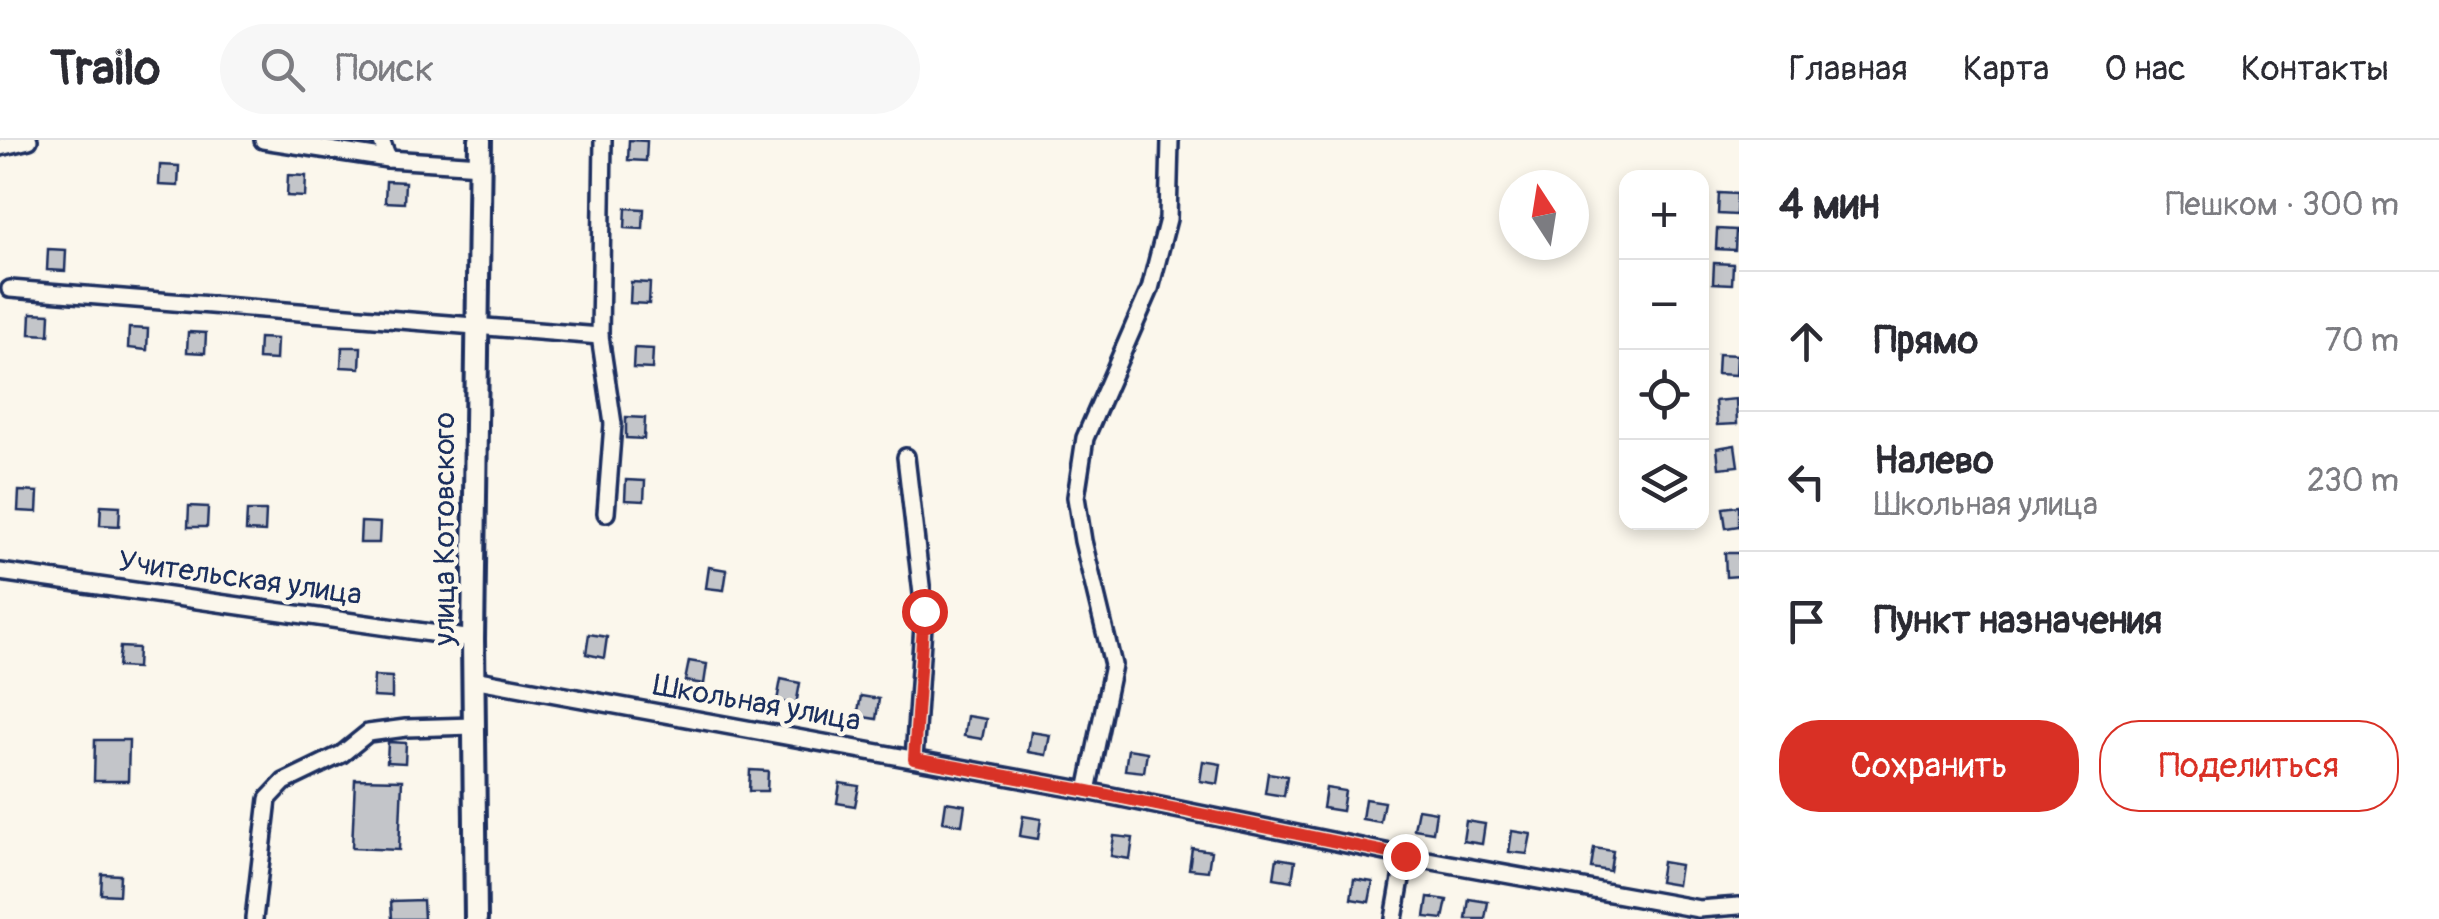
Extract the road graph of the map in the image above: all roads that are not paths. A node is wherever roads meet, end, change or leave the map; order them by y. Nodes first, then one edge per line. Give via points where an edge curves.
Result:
1 (29, 140) edge
2 (262, 140) edge
3 (381, 140) edge
4 (480, 140) edge
5 (602, 140) edge
6 (1170, 140) edge
7 (0, 146) edge
8 (388, 159) junction
9 (481, 165) junction
10 (10, 289) dead end
11 (476, 327) junction
12 (600, 336) junction
13 (906, 456) dead end
14 (606, 512) dead end
15 (0, 572) edge
16 (473, 639) junction
17 (473, 679) junction
18 (474, 726) junction
19 (914, 759) junction
20 (1088, 791) junction
21 (1405, 856) junction
22 (1739, 906) edge
23 (254, 919) edge
24 (476, 919) edge
25 (1394, 919) edge

1 - 7 street
2 - 8 street
3 - 8 street
4 - 9 main road, улица Котовского
5 - 12 street
6 - 20 street via 1168,219 1150,289 1085,438 1076,497 1113,665
8 - 9 street
9 - 11 main road, улица Котовского
10 - 11 street
11 - 12 street
11 - 16 main road, улица Котовского
12 - 14 street via 614,424
13 - 19 street via 924,611
15 - 16 street, Учительская улица
16 - 17 main road, улица Котовского
17 - 18 main road, улица Котовского
17 - 19 street, Школьная улица
18 - 23 street via 368,733 342,754 284,782 268,799
18 - 24 main road, улица Котовского
19 - 20 street, Школьная улица
20 - 21 street, Школьная улица
21 - 22 street, Школьная улица via 1699,909
21 - 25 street

